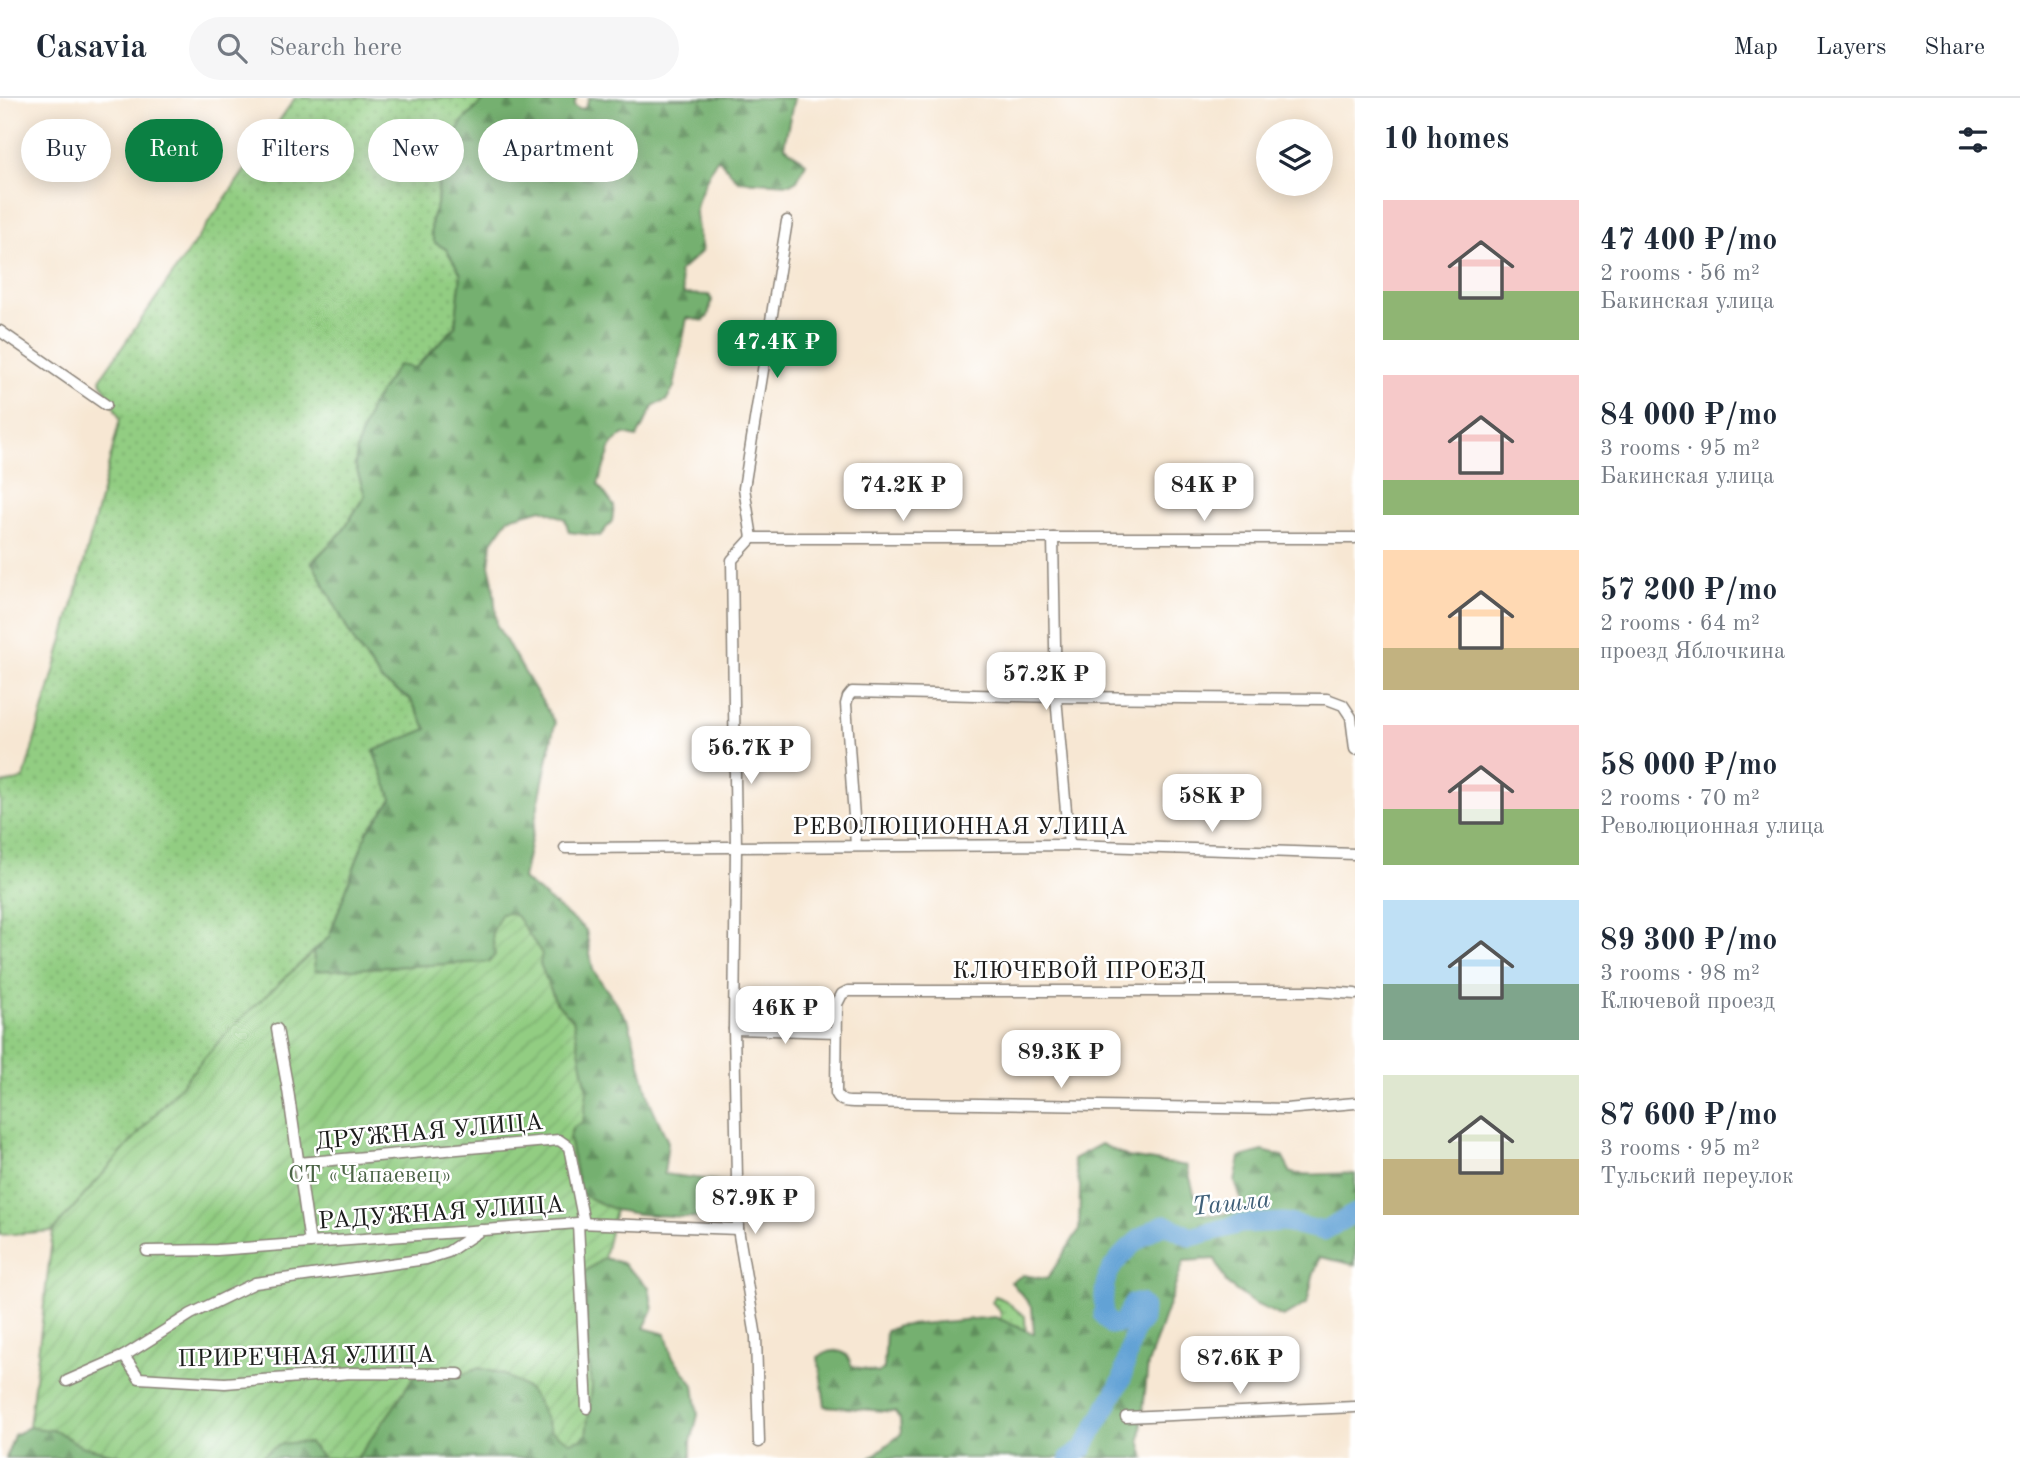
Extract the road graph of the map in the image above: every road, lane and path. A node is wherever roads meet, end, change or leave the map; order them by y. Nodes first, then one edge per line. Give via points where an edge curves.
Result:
1 (787, 221) dead end
2 (0, 331) edge
3 (106, 405) dead end
4 (752, 538) junction
5 (1054, 538) junction
6 (1355, 538) edge
7 (1056, 697) junction
8 (1355, 749) edge
9 (856, 845) junction
10 (1069, 845) junction
11 (565, 848) dead end
12 (736, 848) junction
13 (1355, 854) edge
14 (1355, 994) edge
15 (276, 1029) dead end
16 (734, 1029) junction
17 (837, 1032) junction
18 (1355, 1102) edge
19 (298, 1163) junction
20 (581, 1223) junction
21 (482, 1229) junction
22 (738, 1229) junction
23 (310, 1243) junction
24 (147, 1251) dead end
25 (124, 1356) junction
26 (458, 1374) dead end
27 (67, 1381) dead end
28 (1355, 1407) edge
29 (587, 1408) dead end
30 (1126, 1418) dead end
31 (759, 1442) dead end

1 - 4 street via 744,488
2 - 3 street
4 - 5 street
4 - 12 street via 732,560
5 - 6 street
5 - 7 street
7 - 8 street via 1327,699 1343,705 1351,717
7 - 9 street via 852,692 846,704
7 - 10 street
9 - 10 street, РЕВОЛЮЦИОННАЯ УЛИЦА
9 - 12 street, РЕВОЛЮЦИОННАЯ УЛИЦА
10 - 13 street, РЕВОЛЮЦИОННАЯ УЛИЦА
11 - 12 street, РЕВОЛЮЦИОННАЯ УЛИЦА
12 - 16 street
14 - 17 street, КЛЮЧЕВОЙ ПРОЕЗД via 848,991 838,999
15 - 19 street
16 - 17 street
16 - 22 street
17 - 18 street, КЛЮЧЕВОЙ ПРОЕЗД via 836,1093 846,1102 1286,1109
19 - 20 street, ДРУЖНАЯ УЛИЦА via 559,1140 569,1147
19 - 23 street
20 - 21 street, РАДУЖНАЯ УЛИЦА
20 - 22 street, РАДУЖНАЯ УЛИЦА
20 - 29 street, ДРУЖНАЯ УЛИЦА
21 - 23 street, РАДУЖНАЯ УЛИЦА
21 - 25 street via 448,1252 426,1259 255,1283 191,1314
22 - 31 street via 756,1337
23 - 24 street, РАДУЖНАЯ УЛИЦА
25 - 26 street, ПРИРЕЧНАЯ УЛИЦА via 139,1378 225,1383 351,1373
25 - 27 street
28 - 30 street

